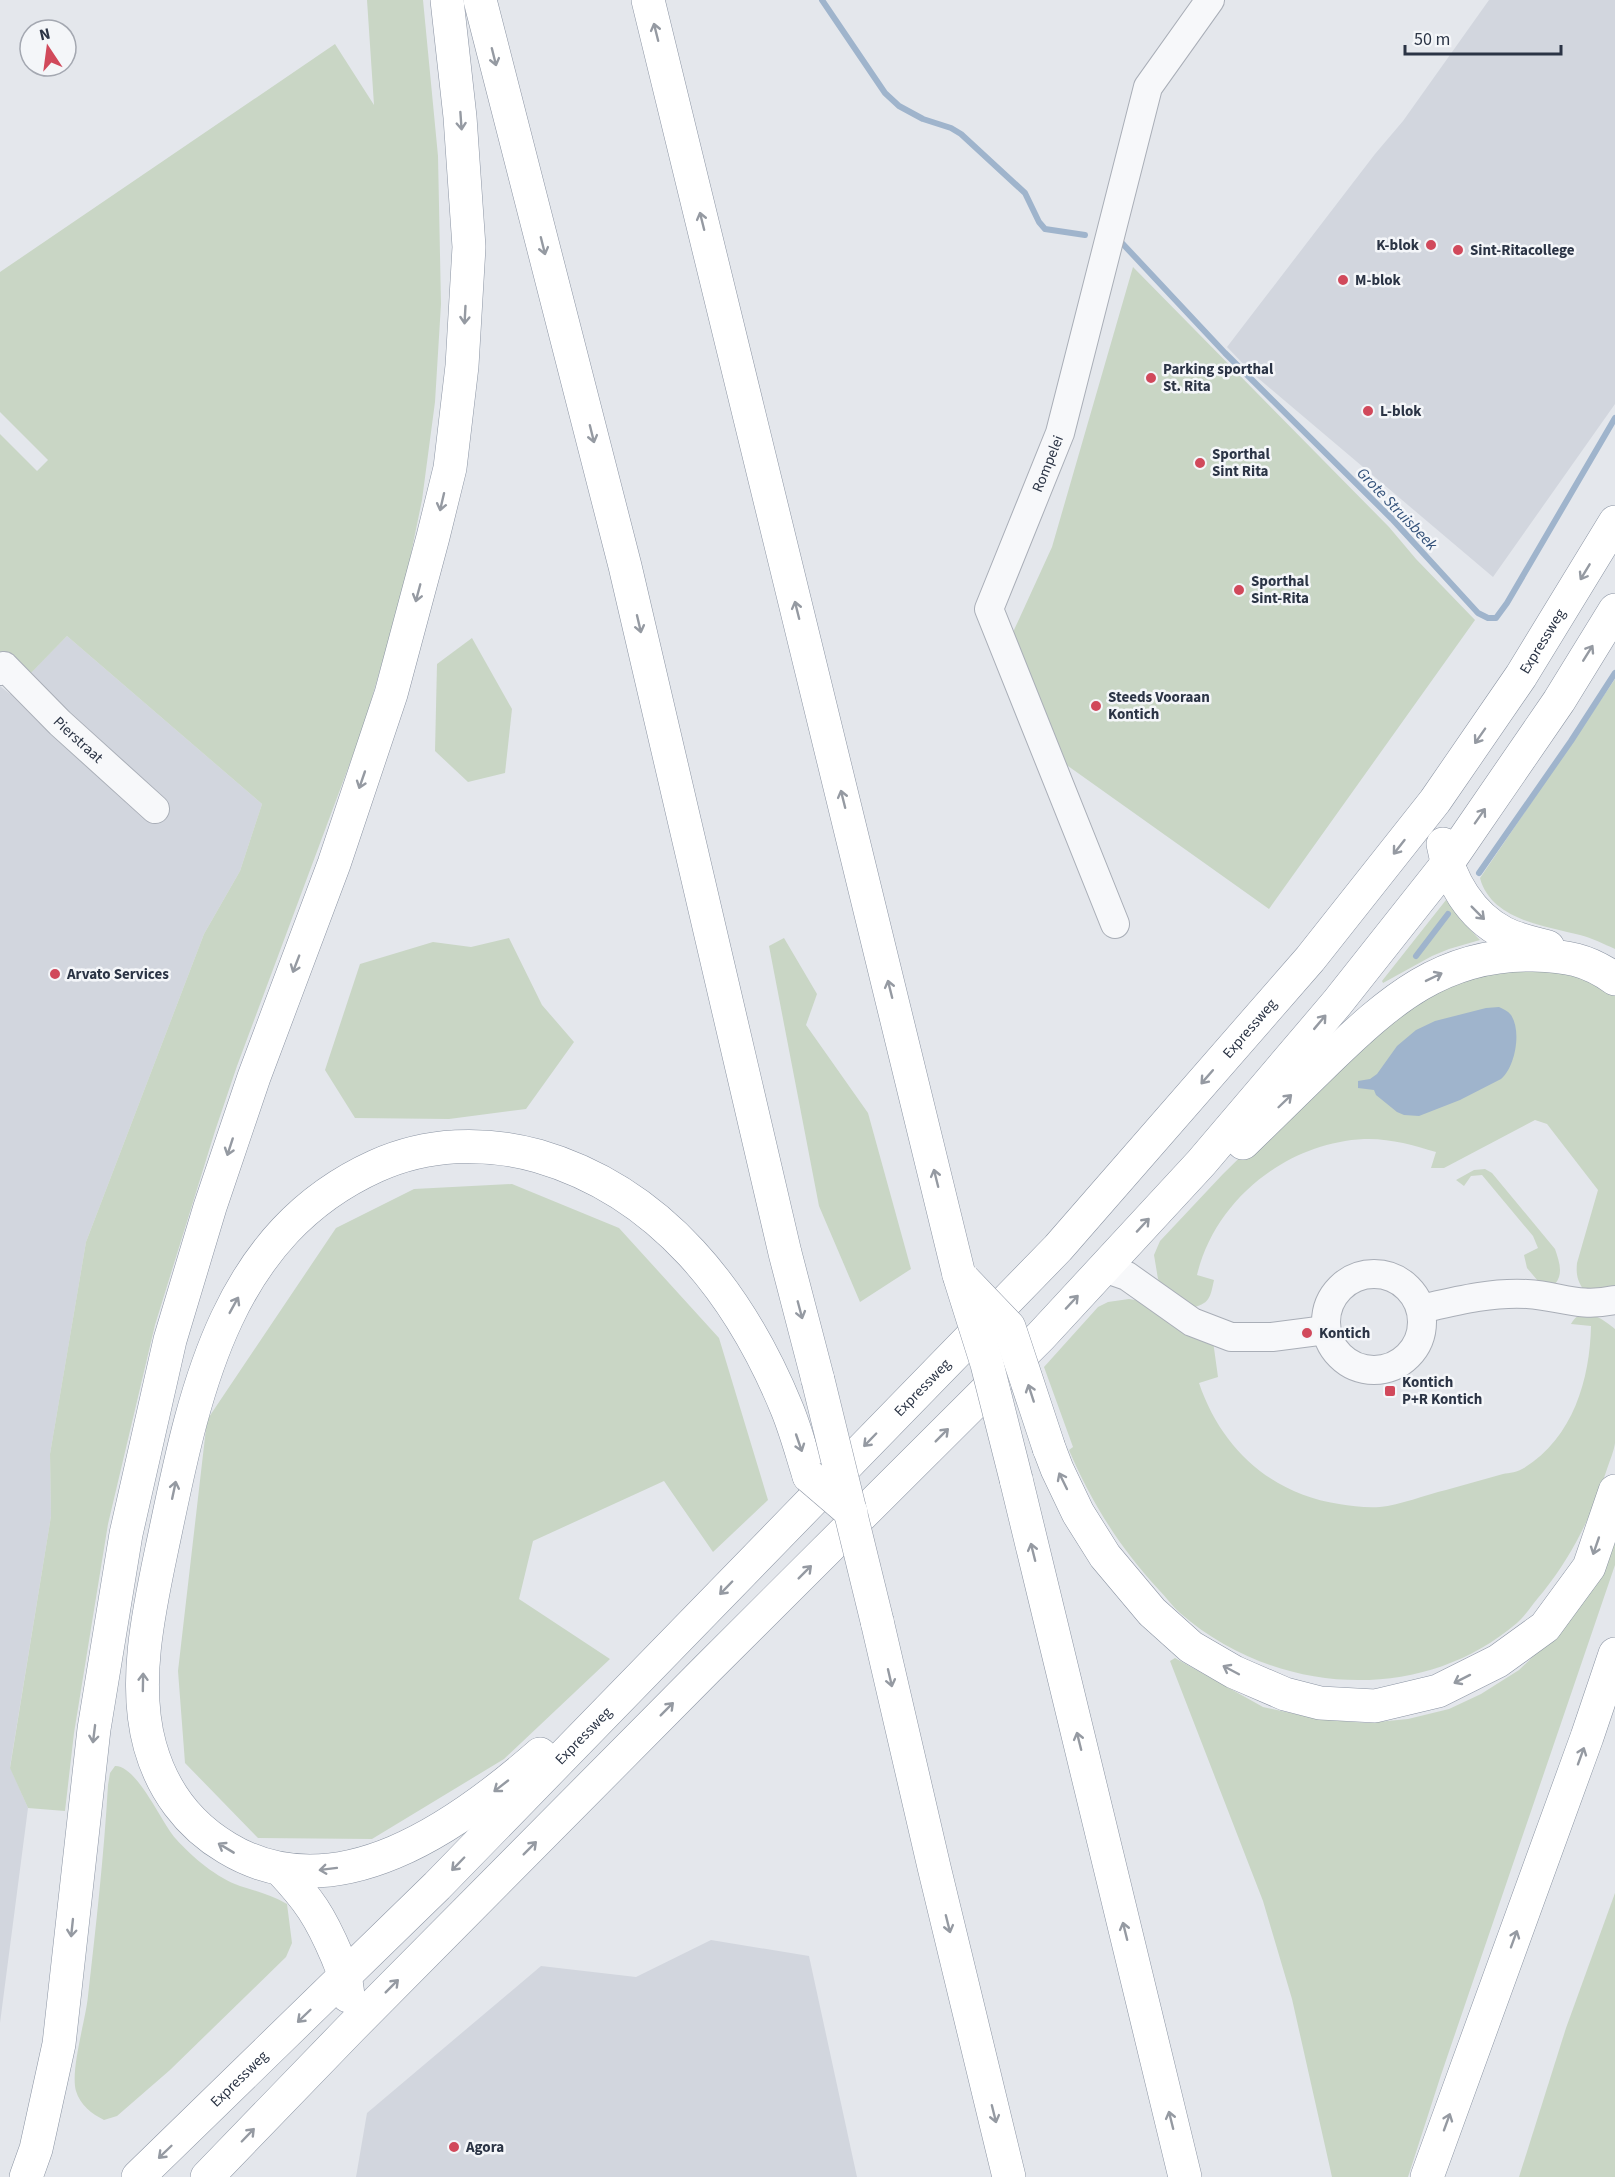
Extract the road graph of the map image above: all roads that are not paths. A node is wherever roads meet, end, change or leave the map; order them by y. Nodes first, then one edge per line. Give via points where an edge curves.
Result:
1 (447, 0) edge
2 (480, 0) edge
3 (648, 0) edge
4 (1210, 0) edge
5 (1615, 522) edge
6 (1615, 610) edge
7 (2, 669) edge
8 (1435, 801) junction
9 (155, 809) dead end
10 (1446, 864) junction
11 (1115, 924) dead end
12 (1565, 957) junction
13 (1615, 979) edge
14 (1201, 1163) junction
15 (1058, 1248) junction
16 (1104, 1268) junction
17 (959, 1275) junction
18 (1608, 1307) edge
19 (1421, 1309) junction
20 (1326, 1330) junction
21 (1615, 1491) edge
22 (850, 1512) junction
23 (1615, 1654) edge
24 (645, 1671) junction
25 (280, 1869) junction
26 (346, 1975) junction
27 (351, 2028) junction
28 (31, 2163) edge
29 (53, 2177) edge
30 (138, 2177) edge
31 (207, 2177) edge
32 (1009, 2177) edge
33 (1185, 2177) edge
34 (1427, 2177) edge

1 -> 28 highway via 469,247 462,366 450,468 391,694 334,864 254,1077 170,1340 126,1534 94,1729 59,2044
2 -> 22 highway, bridge via 626,566 785,1253
17 -> 3 highway
4 - 11 street, Rompelei via 1148,87 1060,433 989,609
5 -> 8 highway, Expressweg via 1521,676
10 -> 6 highway via 1559,701
7 - 9 street, Pierstraat
8 - 10 highway
8 -> 15 highway, Expressweg via 1310,959
10 -> 12 highway via 1464,896 1482,917 1502,932 1549,947
14 -> 10 highway via 1337,1003
12 - 13 highway via 1583,961
14 -> 12 highway via 1237,1148 1373,1017 1420,984 1453,968 1486,959 1523,955
16 -> 14 highway
15 - 16 highway
15 -> 24 highway, Expressweg
16 - 20 street via 1127,1276 1192,1322 1232,1337
27 -> 16 highway via 1041,1336
21 -> 17 highway, bridge via 1589,1567 1545,1627 1498,1661 1438,1691 1375,1706 1320,1703 1285,1694 1234,1672 1191,1647 1152,1612 1105,1556 1078,1513 1057,1468 1009,1327
33 -> 17 highway, bridge via 1016,1479 987,1364
18 - 19 street via 1528,1294 1468,1298
19 - 20 street via 1413,1292 1396,1279 1364,1274 1342,1285 1329,1302
19 - 20 street via 1423,1326 1413,1350 1386,1369 1371,1370 1343,1359 1332,1347
25 -> 22 highway, bridge via 244,1859 216,1842 174,1800 151,1748 142,1682 151,1605 177,1477 196,1397 226,1320 249,1277 280,1234 312,1203 350,1178 394,1158 424,1150 487,1146 568,1165 612,1186 659,1220 702,1265 739,1314 788,1411 809,1476
22 -> 32 highway, bridge
34 -> 23 highway
24 -> 25 highway via 591,1709 522,1769 443,1828 376,1860 317,1870
24 -> 26 highway, Expressweg
25 - 26 highway via 316,1912
26 - 27 highway
26 -> 30 highway, Expressweg
31 -> 27 highway
28 - 29 highway

